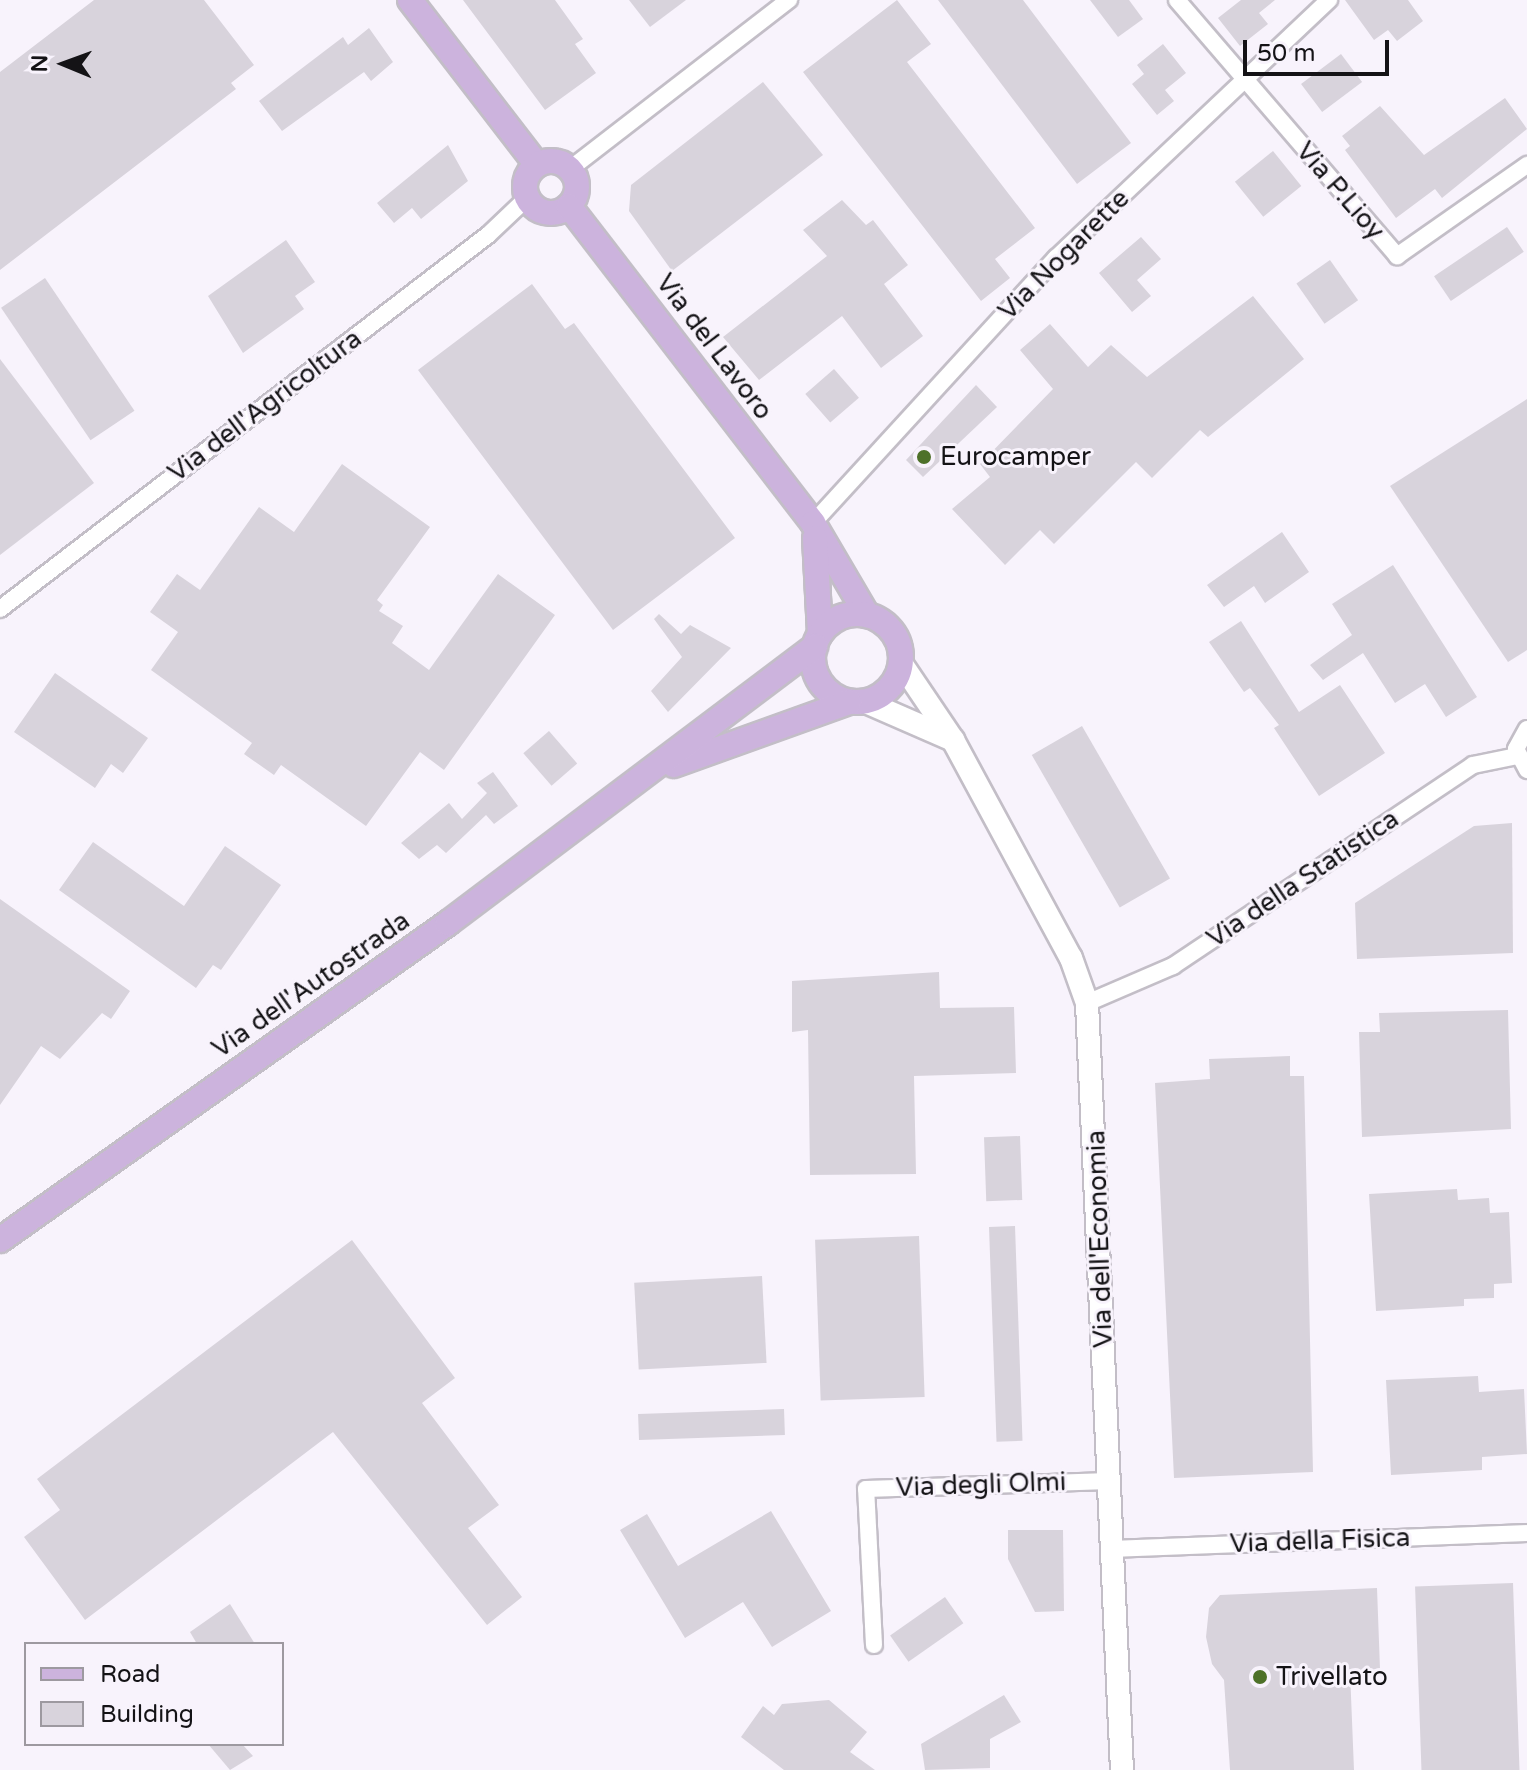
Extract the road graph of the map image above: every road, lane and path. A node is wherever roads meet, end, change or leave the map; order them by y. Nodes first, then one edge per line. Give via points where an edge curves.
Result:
1 (410, 0) edge
2 (789, 0) edge
3 (1177, 0) edge
4 (1329, 0) edge
5 (1243, 78) junction
6 (537, 165) junction
7 (1527, 165) edge
8 (570, 169) junction
9 (527, 198) junction
10 (569, 206) junction
11 (813, 523) junction
12 (0, 609) edge
13 (867, 615) junction
14 (817, 640) junction
15 (901, 663) junction
16 (858, 702) junction
17 (1527, 729) edge
18 (953, 740) junction
19 (1522, 763) edge
20 (653, 773) junction
21 (1087, 1003) junction
22 (0, 1240) edge
23 (1109, 1481) junction
24 (1527, 1533) edge
25 (1112, 1549) junction
26 (874, 1645) dead end
27 (1122, 1770) edge

1 - 6 main road
2 - 8 street
3 - 5 street
4 - 5 street, Via Nogarette
5 - 7 street, Via P.Lioy via 1397,256
5 - 11 street, Via Nogarette via 1056,258
6 - 8 main road via 550,161
6 - 9 main road via 527,177
8 - 10 main road via 577,184
9 - 10 main road via 546,213
9 - 12 street, Via dell'Agricoltura via 488,235
10 - 11 main road, Via del Lavoro
11 - 13 main road, Via del Lavoro
11 - 14 main road, Via del Lavoro via 821,570
13 - 14 main road, Via dell'Autostrada via 841,617
13 - 15 main road via 890,629
14 - 16 main road via 813,661 824,688
14 - 20 main road, Via dell'Autostrada
15 - 16 main road, Via dell'Autostrada via 889,688
15 - 18 main road, Via dell'Economia
16 - 18 main road
16 - 20 main road, Via dell'Autostrada
17 - 19 street, Via della Statistica
18 - 21 main road, Via dell'Economia via 1071,958
19 - 21 street, Via della Statistica via 1473,765 1173,966
20 - 22 main road, Via dell'Autostrada
21 - 23 main road, Via dell'Economia
23 - 25 main road, Via dell'Economia
23 - 26 street, Via degli Olmi via 866,1489
24 - 25 street, Via della Fisica
25 - 27 main road, Via dell'Economia

